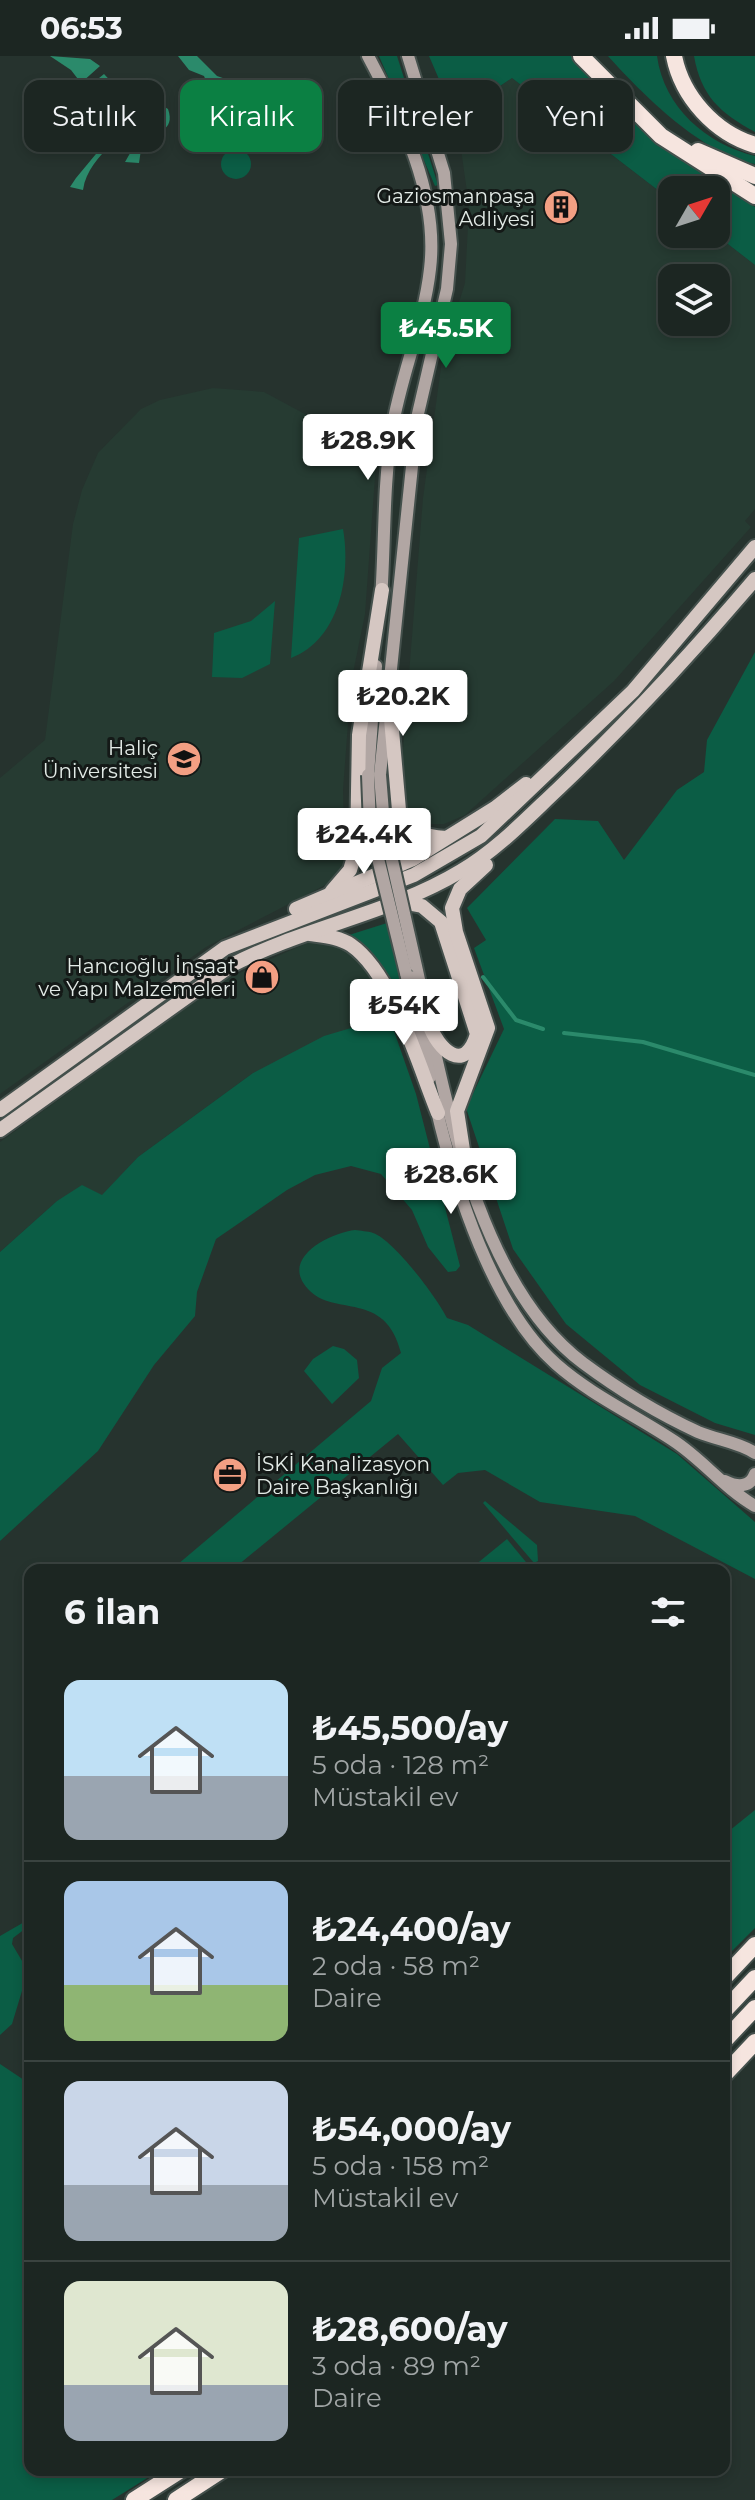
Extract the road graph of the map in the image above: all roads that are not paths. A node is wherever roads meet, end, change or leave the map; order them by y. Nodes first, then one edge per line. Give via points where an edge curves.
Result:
1 (368, 56) edge
2 (408, 56) edge
3 (581, 56) edge
4 (674, 56) edge
5 (603, 80) edge
6 (633, 106) edge
7 (633, 110) edge
8 (755, 145) edge
9 (755, 176) edge
10 (755, 196) edge
11 (755, 547) edge
12 (755, 579) edge
13 (382, 590) junction
14 (389, 696) junction
15 (572, 750) junction
16 (374, 775) junction
17 (508, 837) junction
18 (446, 838) junction
19 (331, 892) junction
20 (395, 901) junction
21 (305, 933) junction
22 (255, 934) junction
23 (411, 970) junction
24 (429, 1024) junction
25 (0, 1110) edge
26 (438, 1113) junction
27 (0, 1130) edge
28 (465, 1163) junction
29 (506, 1302) junction
30 (563, 1345) junction
31 (751, 1451) edge
32 (755, 1464) edge
33 (755, 1474) edge
34 (715, 1476) junction
35 (755, 1506) edge
36 (755, 1945) edge
37 (730, 1972) edge
38 (755, 1978) edge
39 (730, 2005) edge
40 (755, 2008) edge
41 (730, 2035) edge
42 (755, 2042) edge
43 (730, 2069) edge
44 (172, 2476) edge
45 (213, 2476) edge
46 (134, 2500) edge
47 (176, 2500) edge

1 - 13 main road via 423,183 431,236 430,271 401,379 389,454
2 - 14 main road via 444,173 451,244 447,289 417,418
3 - 5 highway
4 - 8 highway via 688,93 705,114 724,131
6 - 9 highway via 707,156
7 - 10 highway via 661,136
11 - 15 main road via 657,665
12 - 17 main road via 620,729
13 - 16 main road
13 - 19 main road via 359,735 357,847 350,870
14 - 16 main road
14 - 18 main road via 399,810 417,833
15 - 18 main road
15 - 22 main road via 500,819 435,865
16 - 23 main road, bridge
17 - 20 main road via 460,872
17 - 28 main road via 499,853 460,889 452,908 488,1028 457,1111
18 - 19 main road via 387,871
19 - 22 main road
20 - 21 main road
20 - 24 main road via 422,906 441,922 477,1034 468,1051 448,1053 435,1041
21 - 26 main road via 345,942 363,957 406,1029
21 - 27 main road via 220,973
22 - 25 main road via 219,952
23 - 24 main road
23 - 26 main road
24 - 28 main road
26 - 29 main road via 454,1172
28 - 30 main road via 516,1283
29 - 30 main road via 522,1308 548,1337
29 - 34 main road via 523,1330 558,1366 675,1442
30 - 31 main road via 585,1365 677,1421
31 - 32 main road
33 - 34 main road via 741,1486
34 - 35 main road
36 - 37 highway
38 - 39 highway
40 - 41 highway
42 - 43 highway
44 - 46 highway
45 - 47 highway

